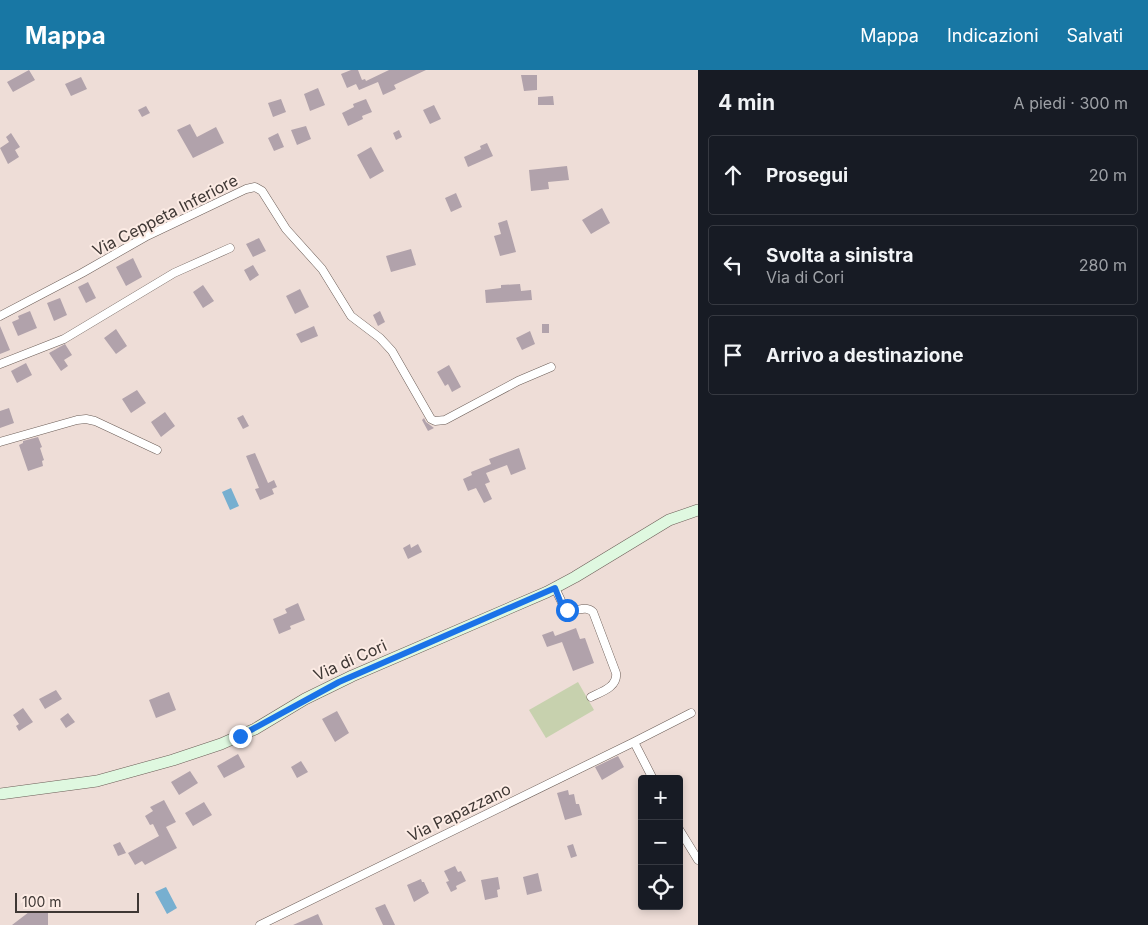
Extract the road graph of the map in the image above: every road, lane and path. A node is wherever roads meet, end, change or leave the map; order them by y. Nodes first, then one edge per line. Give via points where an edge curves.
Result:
1 (230, 248) dead end
2 (0, 316) edge
3 (0, 364) edge
4 (551, 367) dead end
5 (0, 442) edge
6 (157, 450) dead end
7 (698, 510) edge
8 (555, 588) junction
9 (591, 697) dead end
10 (691, 714) dead end
11 (634, 742) junction
12 (651, 775) edge
13 (0, 794) edge
14 (683, 835) edge
15 (698, 860) edge
16 (260, 925) edge

1 - 3 street via 174,273 69,336
2 - 4 street, Via Ceppeta Inferiore via 145,237 256,187 262,191 290,234 319,266 351,316 392,351 431,419 445,420
5 - 6 street via 86,420
7 - 8 main road, Via di Cori via 669,520
8 - 9 street via 565,609 592,611 616,673 613,684
8 - 13 main road, Via di Cori via 339,682 221,744 102,780
10 - 11 street, Via Papazzano
11 - 12 street
11 - 16 street, Via Papazzano
14 - 15 street

